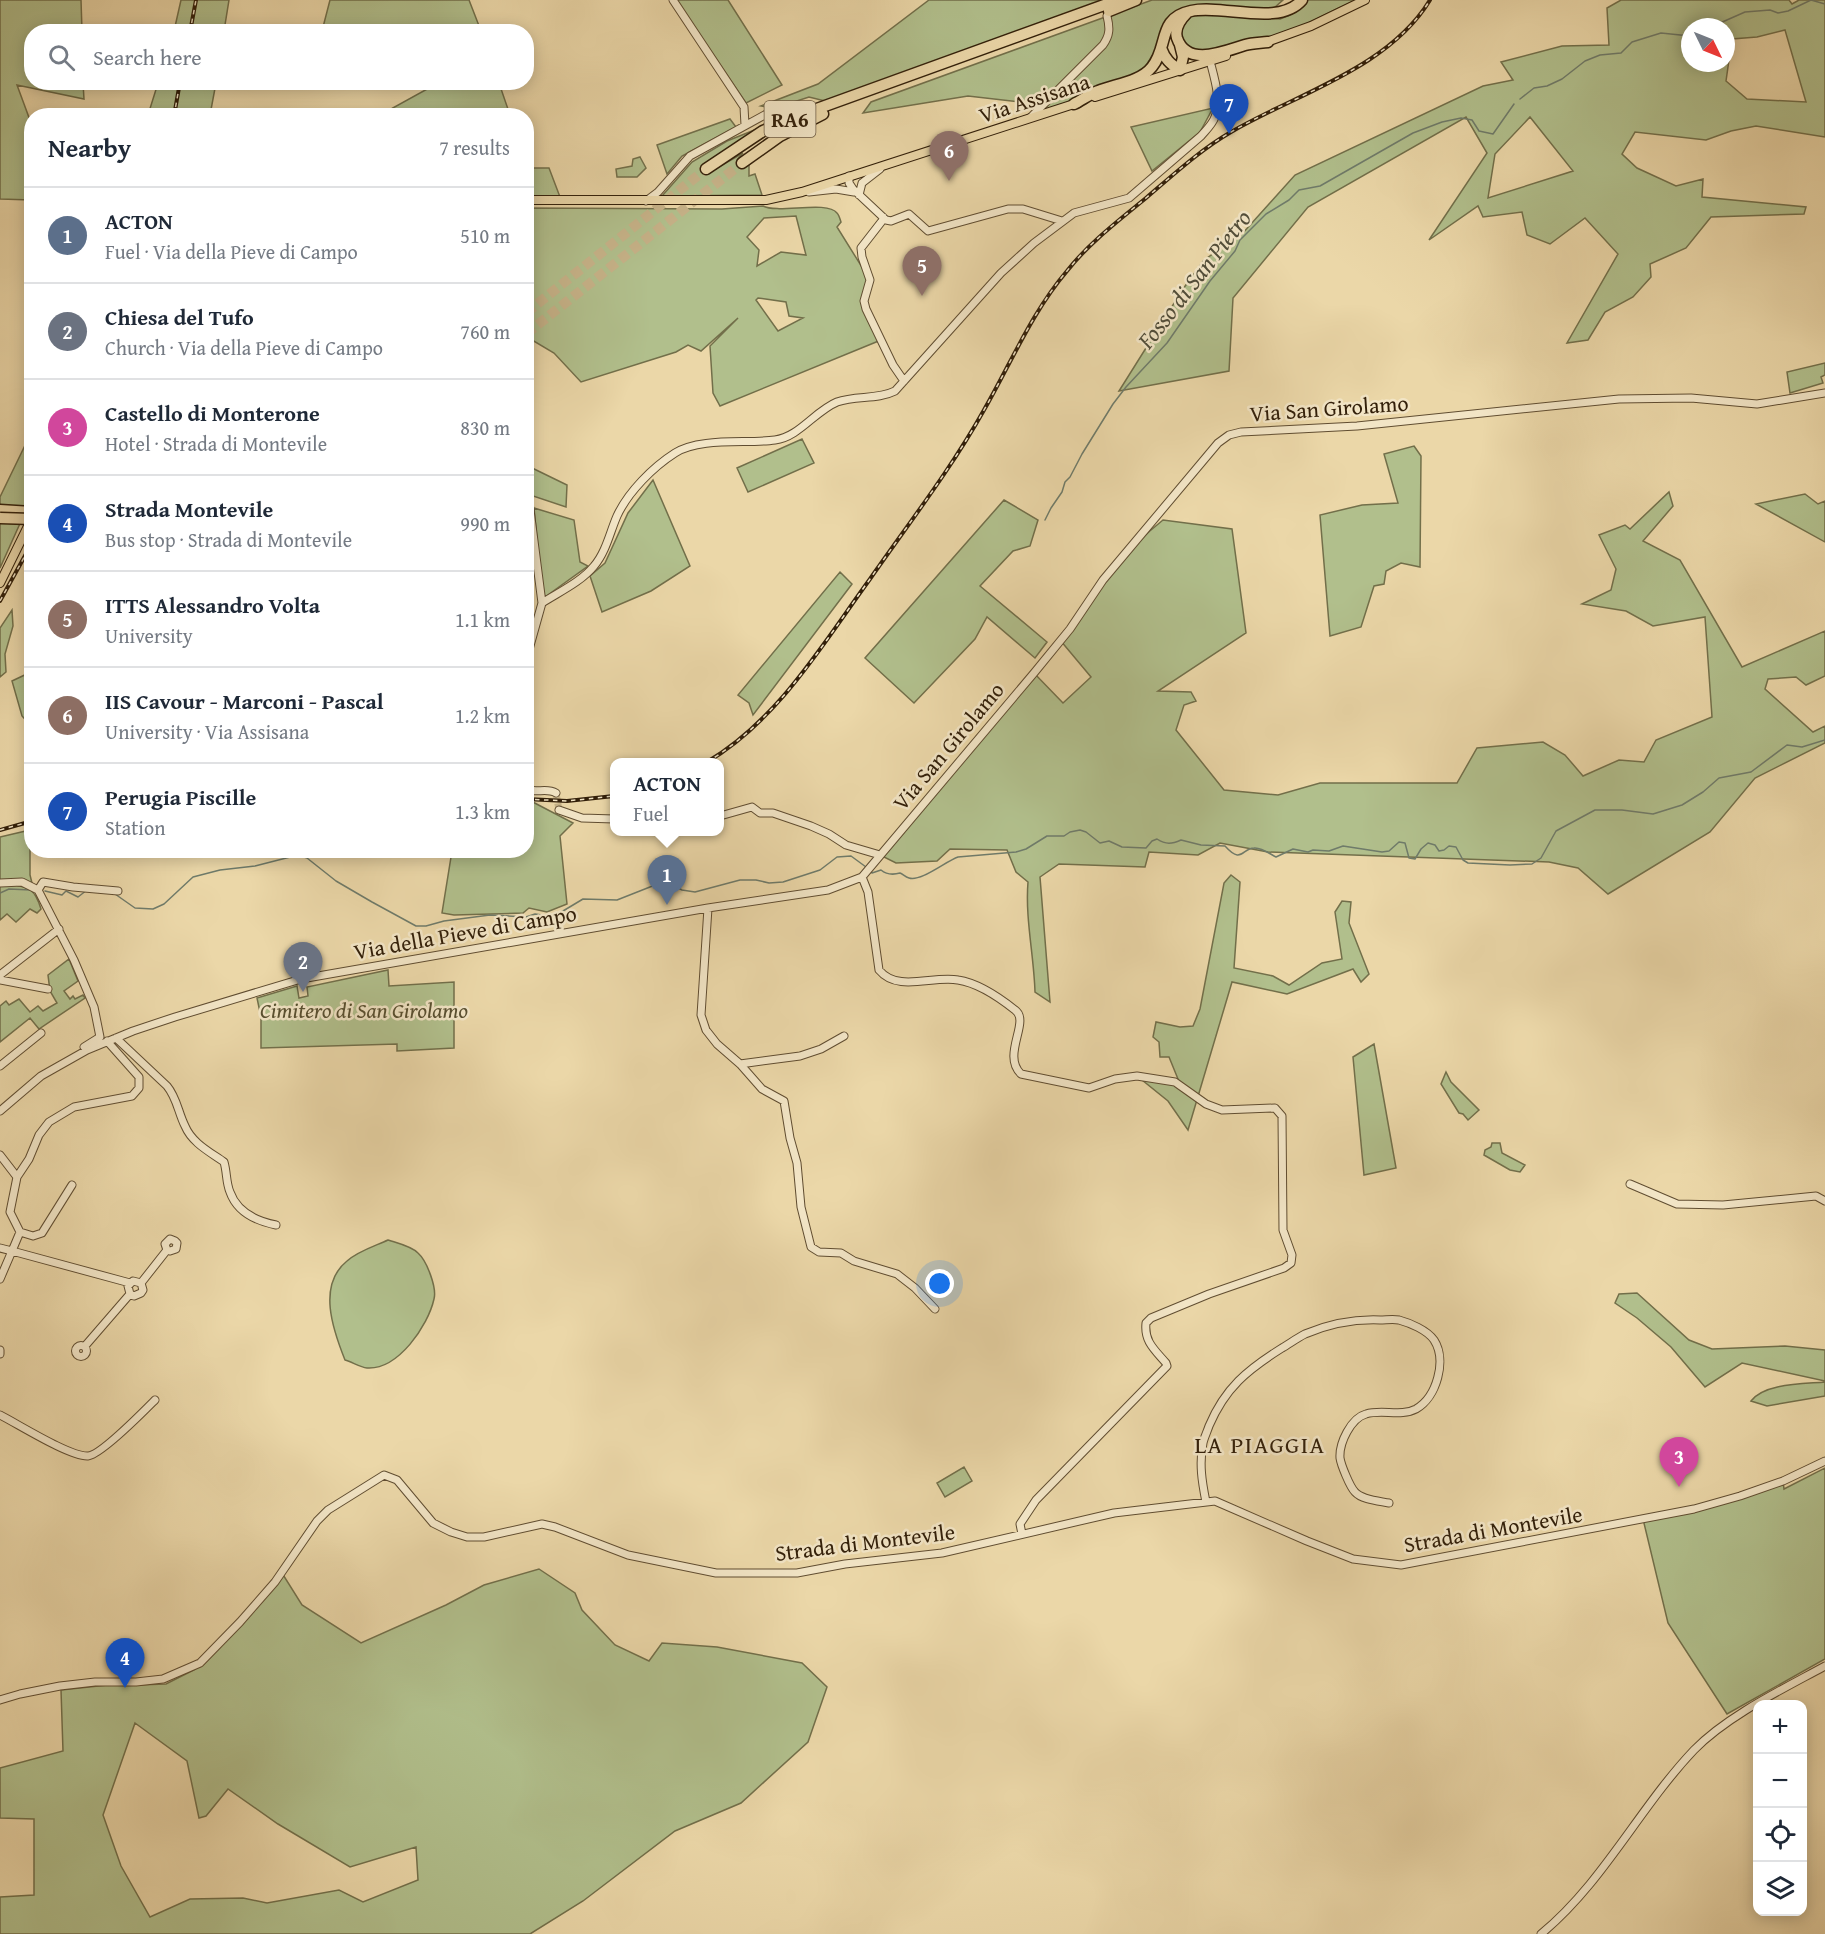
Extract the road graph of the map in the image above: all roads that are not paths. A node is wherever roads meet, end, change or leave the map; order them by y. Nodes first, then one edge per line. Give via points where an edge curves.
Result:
1 (673, 0) edge
2 (1118, 0) edge
3 (1136, 0) edge
4 (1287, 0) edge
5 (1293, 0) edge
6 (1302, 0) edge
7 (1365, 0) edge
8 (1190, 11) junction
9 (1276, 11) junction
10 (1107, 16) dead end
11 (1268, 42) junction
12 (1180, 45) junction
13 (997, 48) junction
14 (1161, 48) junction
15 (1209, 61) junction
16 (1180, 70) junction
17 (884, 89) junction
18 (1074, 104) junction
19 (770, 112) dead end
20 (1029, 119) junction
21 (745, 125) junction
22 (899, 160) junction
23 (742, 163) tunnel mouth
24 (706, 170) tunnel mouth
25 (850, 176) junction
26 (802, 192) junction
27 (859, 195) junction
28 (534, 200) edge
29 (646, 201) junction
30 (883, 217) junction
31 (1062, 221) junction
32 (904, 381) junction
33 (1825, 393) edge
34 (0, 510) edge
35 (24, 512) edge
36 (0, 518) edge
37 (24, 518) edge
38 (24, 534) edge
39 (534, 541) edge
40 (0, 583) edge
41 (542, 603) junction
42 (534, 632) edge
43 (534, 791) edge
44 (556, 793) dead end
45 (558, 810) dead end
46 (724, 815) edge
47 (610, 819) edge
48 (877, 857) junction
49 (862, 877) junction
50 (0, 884) edge
51 (38, 890) junction
52 (118, 891) dead end
53 (708, 908) junction
54 (59, 928) junction
55 (0, 975) edge
56 (0, 980) edge
57 (48, 989) dead end
58 (41, 1033) dead end
59 (844, 1036) dead end
60 (116, 1038) junction
61 (107, 1041) junction
62 (82, 1053) junction
63 (740, 1064) junction
64 (0, 1066) edge
65 (0, 1111) edge
66 (0, 1155) edge
67 (17, 1177) junction
68 (1630, 1184) dead end
69 (72, 1185) dead end
70 (1825, 1201) edge
71 (276, 1224) dead end
72 (20, 1232) junction
73 (0, 1248) edge
74 (167, 1250) dead end
75 (12, 1251) junction
76 (0, 1279) edge
77 (141, 1282) junction
78 (130, 1283) junction
79 (130, 1294) junction
80 (935, 1310) dead end
81 (85, 1346) dead end
82 (155, 1400) dead end
83 (0, 1415) edge
84 (1825, 1461) edge
85 (1206, 1502) junction
86 (1389, 1503) dead end
87 (1022, 1534) junction
88 (1825, 1666) edge
89 (0, 1700) edge
90 (1541, 1934) edge

1 - 21 street via 744,107
2 - 13 highway, RA6
3 - 13 highway, RA6
4 - 9 highway
5 - 9 highway
6 - 9 highway via 1290,10
7 - 11 main road, Via Assisana via 1311,27
8 - 9 highway
8 - 12 highway via 1176,31
8 - 14 highway via 1171,21
10 - 20 street via 1108,39
11 - 12 highway via 1203,56
11 - 15 main road, Via Assisana
12 - 16 highway
13 - 17 highway, RA6
14 - 16 highway via 1165,59
14 - 18 highway via 1149,71 1096,91
15 - 16 main road, Via Assisana
15 - 31 street via 1216,85 1216,114 1201,136 1129,198 1074,213
16 - 18 main road, Via Assisana
17 - 23 highway, RA6 via 813,118
17 - 24 highway, RA6 via 789,119 763,131
18 - 20 main road, Via Assisana
19 - 21 street
20 - 22 main road, Via Assisana
21 - 29 street via 690,156
22 - 25 main road, Via Assisana
22 - 27 street via 867,177
25 - 26 main road, Via Assisana
25 - 27 street via 851,186
26 - 27 street via 848,190
26 - 29 main road, Via Assisana via 766,200
27 - 30 street
28 - 29 main road, Via Assisana
30 - 31 street via 891,221 909,214 928,231 1008,209
30 - 32 street via 861,248 870,280 864,301 892,365
31 - 32 street via 1001,273
32 - 41 street via 886,395 837,402 777,440 704,444 677,451 633,492 618,513 594,567
33 - 48 street, Via San Girolamo via 1757,404 1690,398 1619,399 1229,435 1218,443 1103,580 1070,629
34 - 35 highway
36 - 37 highway, bridge
38 - 40 main road
39 - 41 street
41 - 42 street
43 - 44 street via 550,789
45 - 47 street via 582,818
46 - 48 street via 752,807 760,813 773,813 829,834
48 - 49 street, Via San Girolamo
49 - 53 street, Via della Pieve di Campo via 828,890
49 - 87 street via 868,892 879,970 884,977 898,982 957,979 976,985 1017,1011 1020,1019 1013,1063 1021,1074 1089,1088 1115,1079 1147,1077 1175,1082 1206,1104 1222,1110 1275,1108 1282,1116 1283,1230 1291,1263 1146,1323 1148,1343 1167,1366 1036,1500 1020,1524
50 - 51 street via 22,882
51 - 52 street via 43,882
51 - 54 street, Via della Pieve di Campo
53 - 60 street, Via della Pieve di Campo via 312,976
53 - 63 street via 701,1015 717,1044
54 - 55 street
54 - 62 street, Via della Pieve di Campo via 94,1007 100,1035
56 - 57 street
58 - 64 street
59 - 63 street via 800,1056
60 - 61 street, Via della Pieve di Campo
60 - 71 street via 174,1095 189,1134 224,1162 234,1201 261,1222
61 - 62 street, Via della Pieve di Campo
61 - 67 street via 139,1077 139,1088 132,1096 74,1107 50,1122
62 - 65 street, Via della Pieve di Campo via 41,1076
63 - 80 street via 762,1089 784,1101 811,1247 819,1252 841,1253 897,1274
66 - 67 street
67 - 72 street via 10,1212
68 - 70 street via 1677,1204 1723,1205 1816,1196
69 - 72 street via 42,1233 33,1236
72 - 75 street
73 - 75 street
74 - 77 street
75 - 76 street
75 - 78 street
77 - 78 street
77 - 79 street via 141,1293
78 - 79 street
79 - 81 street
82 - 83 street via 101,1450 89,1456 74,1453
84 - 85 street, Strada di Montevile via 1783,1481 1694,1509 1401,1565 1353,1559 1215,1502
85 - 86 street via 1200,1476 1203,1442 1217,1406 1238,1381 1259,1362 1304,1335 1361,1319 1398,1320 1423,1330 1434,1341 1439,1360 1438,1379 1429,1398 1404,1412 1366,1414 1355,1420 1341,1447 1340,1459 1355,1492
85 - 87 street, Strada di Montevile via 1114,1513
87 - 89 street, Strada di Montevile via 942,1553 797,1573 716,1573 628,1555 542,1524 484,1537 459,1534 433,1523 397,1480 384,1475 317,1521 275,1582 200,1663 163,1679 60,1686
88 - 90 street via 1722,1725 1694,1750 1573,1904

